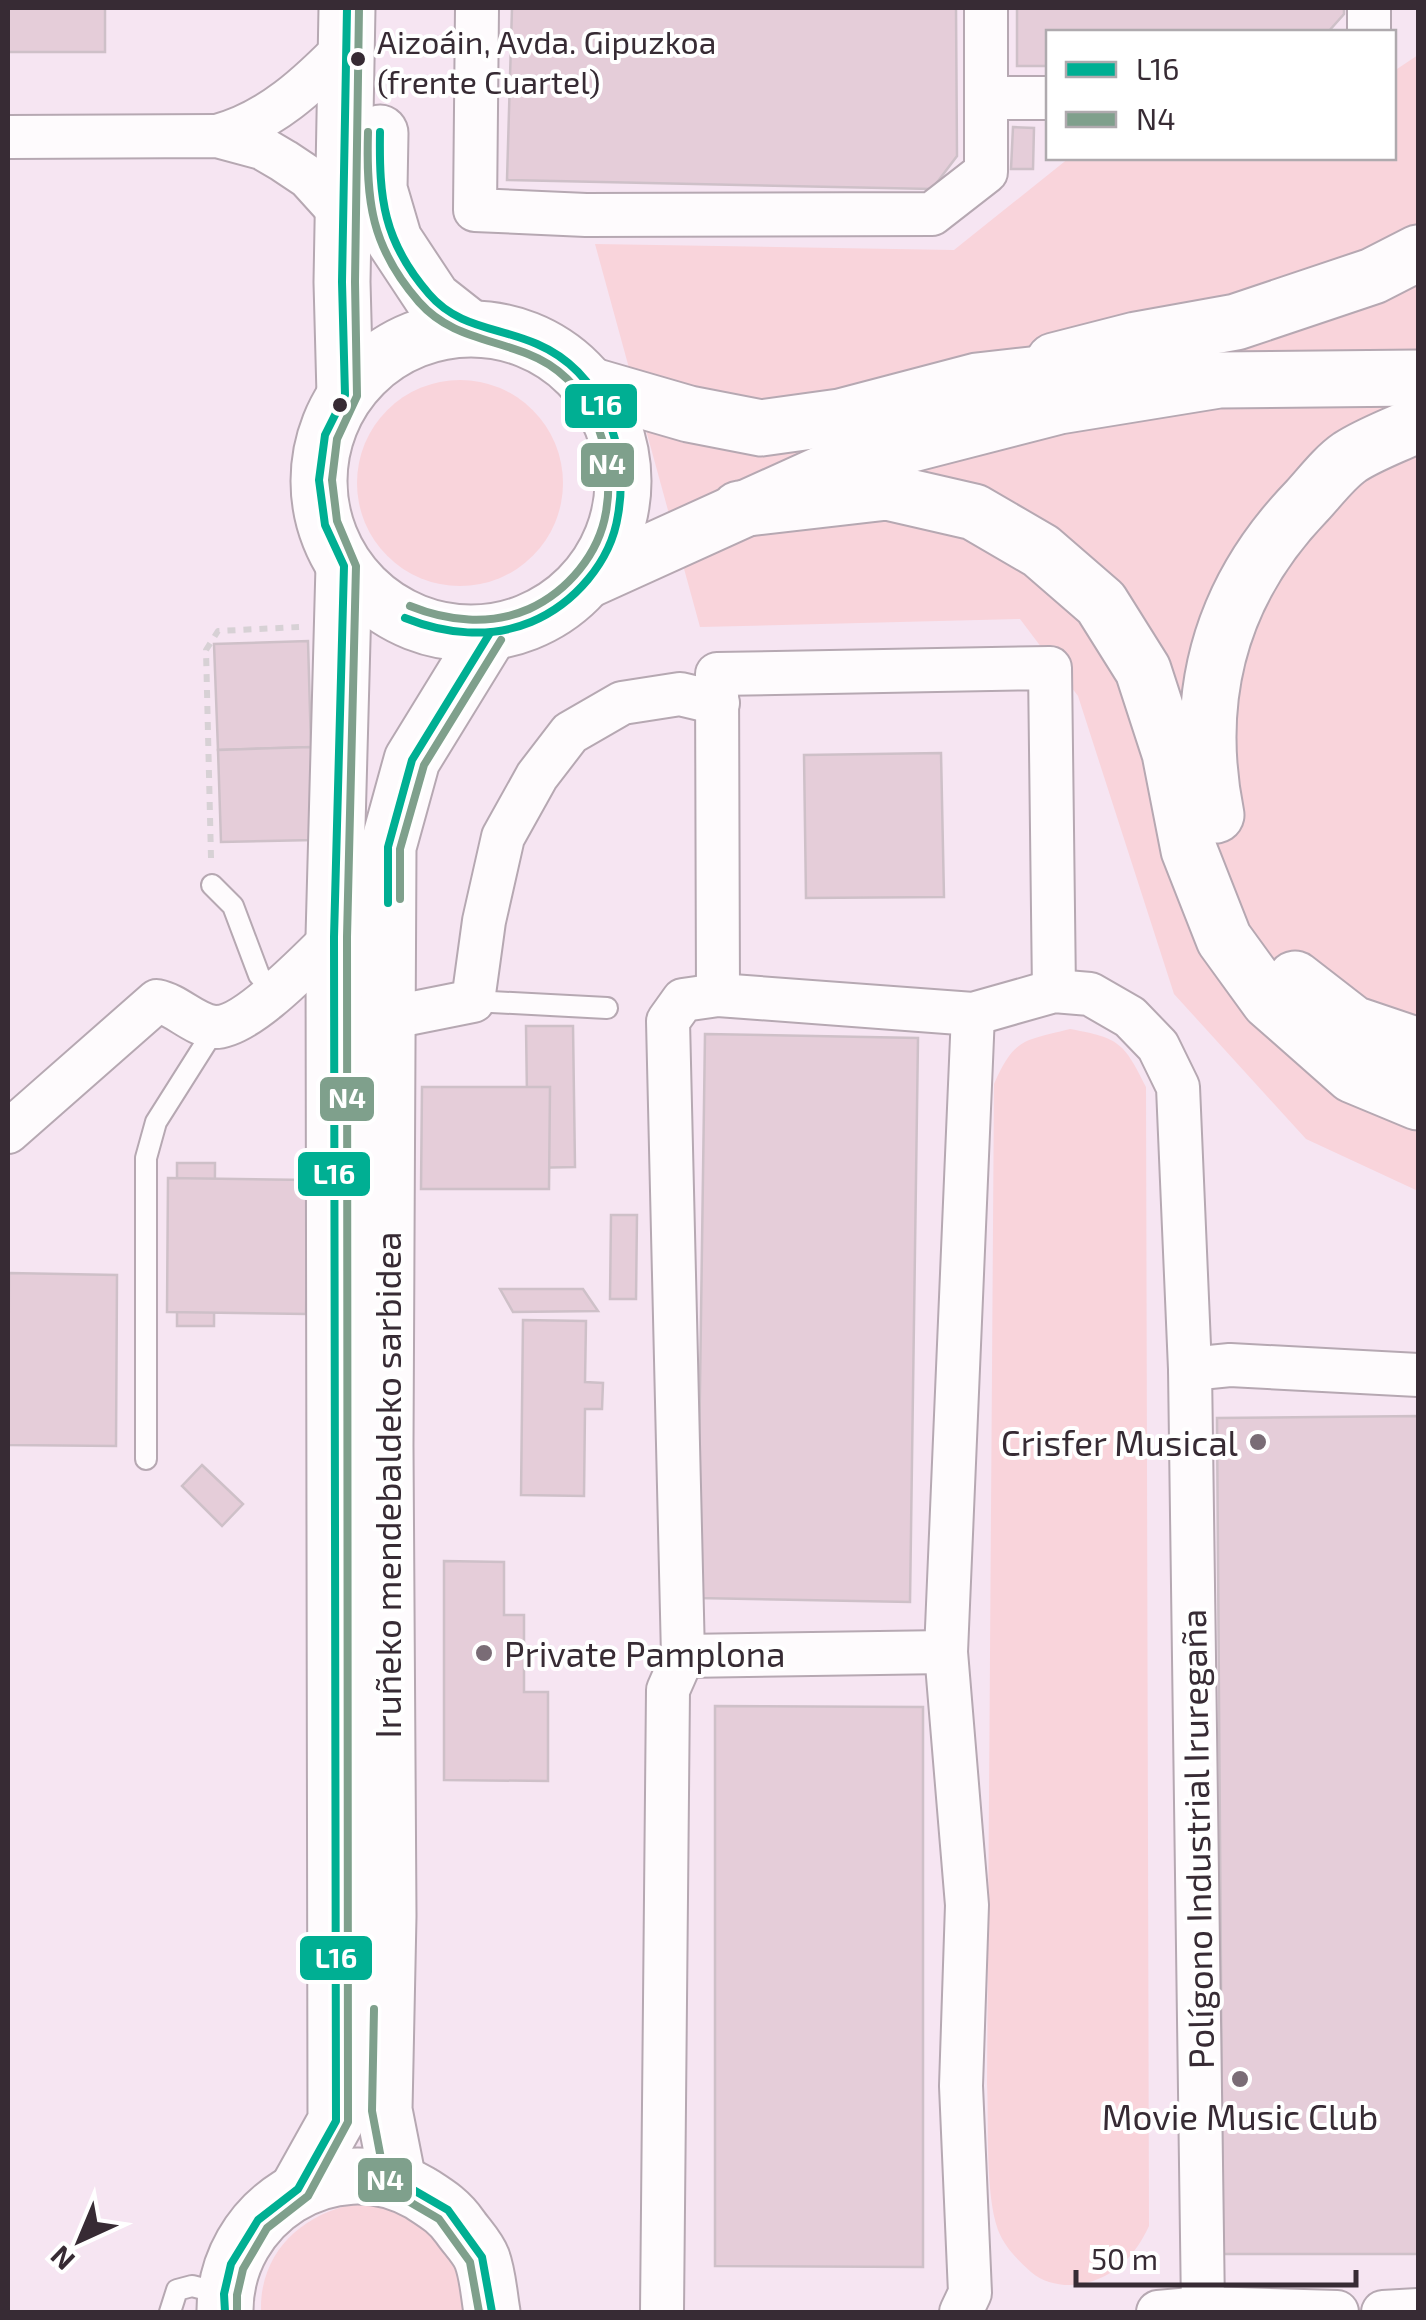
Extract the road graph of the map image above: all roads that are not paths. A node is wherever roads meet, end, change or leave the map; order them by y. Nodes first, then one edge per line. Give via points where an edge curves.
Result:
1 (477, 8) edge
2 (986, 8) edge
3 (359, 20) edge
4 (988, 98) junction
5 (1046, 98) edge
6 (216, 136) junction
7 (8, 137) edge
8 (346, 219) junction
9 (1418, 253) edge
10 (466, 325) junction
11 (1418, 348) edge
12 (1418, 378) edge
13 (977, 381) junction
14 (590, 384) junction
15 (345, 395) junction
16 (1418, 424) edge
17 (738, 510) junction
18 (344, 566) junction
19 (588, 580) junction
20 (490, 633) junction
21 (718, 703) junction
22 (212, 885) road end
23 (334, 936) junction
24 (1054, 991) junction
25 (274, 992) junction
26 (718, 994) junction
27 (473, 1002) junction
28 (607, 1008) dead end
29 (973, 1014) junction
30 (388, 1018) junction
31 (216, 1028) junction
32 (1418, 1046) edge
33 (1418, 1102) edge
34 (8, 1132) edge
35 (1190, 1369) junction
36 (1418, 1376) edge
37 (146, 1459) dead end
38 (946, 1652) junction
39 (682, 1656) junction
40 (398, 2181) junction
41 (298, 2189) junction
42 (224, 2303) edge
43 (1202, 2308) junction
44 (1418, 2310) edge
45 (170, 2312) edge
46 (492, 2312) edge
47 (662, 2312) edge
48 (961, 2312) edge
49 (1158, 2312) edge
50 (1337, 2312) edge
51 (1383, 2312) edge

1 - 4 street via 475,210 932,214 986,172
2 - 4 street
3 - 6 street via 310,84 240,130
3 - 8 main road
3 - 10 main road via 379,189 394,240 433,299
4 - 5 street
6 - 7 street
6 - 8 street via 284,161
8 - 15 main road
9 - 13 main road via 1374,276 1236,322
10 - 14 main road via 551,351
10 - 15 main road via 411,341 374,363
11 - 13 main road via 1227,353
12 - 17 main road via 1219,380 1059,406 856,458
13 - 14 main road via 840,416 761,428
14 - 19 main road via 616,431 624,483 615,535
15 - 18 main road via 326,436 319,480 325,525
16 - 32 main road via 1348,458 1284,524 1238,594 1209,684 1207,768 1228,871 1282,969 1353,1024
17 - 19 main road
17 - 33 main road via 888,492 974,512 1041,550 1101,603 1143,670 1170,753 1189,850 1224,939 1269,1001 1353,1075
18 - 20 main road via 408,620 448,632
18 - 23 main road, Iruñeko mendebaldeko sarbidea
19 - 20 main road via 527,624
20 - 30 main road, Iruñeko mendebaldeko sarbidea via 412,760 388,847
21 - 24 street via 717,674 1050,668
21 - 26 street
21 - 27 street via 680,694 622,703 570,733 503,838
22 - 25 lane via 234,906 258,975
23 - 25 street
23 - 41 main road, Iruñeko mendebaldeko sarbidea via 336,2121
24 - 29 street, Polígono Industrial Iruregaña
24 - 35 street, Polígono Industrial Iruregaña via 1090,994 1130,1017 1158,1046 1178,1087
25 - 31 street via 242,1018
26 - 29 street, Polígono Industrial Iruregaña
26 - 39 street, Polígono Industrial Iruregaña via 684,1000 668,1021
27 - 28 lane
27 - 30 street
29 - 38 street
30 - 40 main road, Iruñeko mendebaldeko sarbidea via 384,2110
31 - 34 street via 156,1001
31 - 37 lane via 156,1122 146,1158
35 - 36 street via 1230,1365
35 - 43 street, Polígono Industrial Iruregaña
38 - 39 street
38 - 48 street via 967,1905 961,2086 970,2293
39 - 47 street, Polígono Industrial Iruregaña via 668,1690
40 - 41 main road via 348,2175
40 - 46 main road via 448,2210 460,2226 482,2257
41 - 42 main road via 258,2220 232,2264
42 - 45 lane via 192,2286 177,2290
43 - 49 street
43 - 50 street
44 - 51 street

